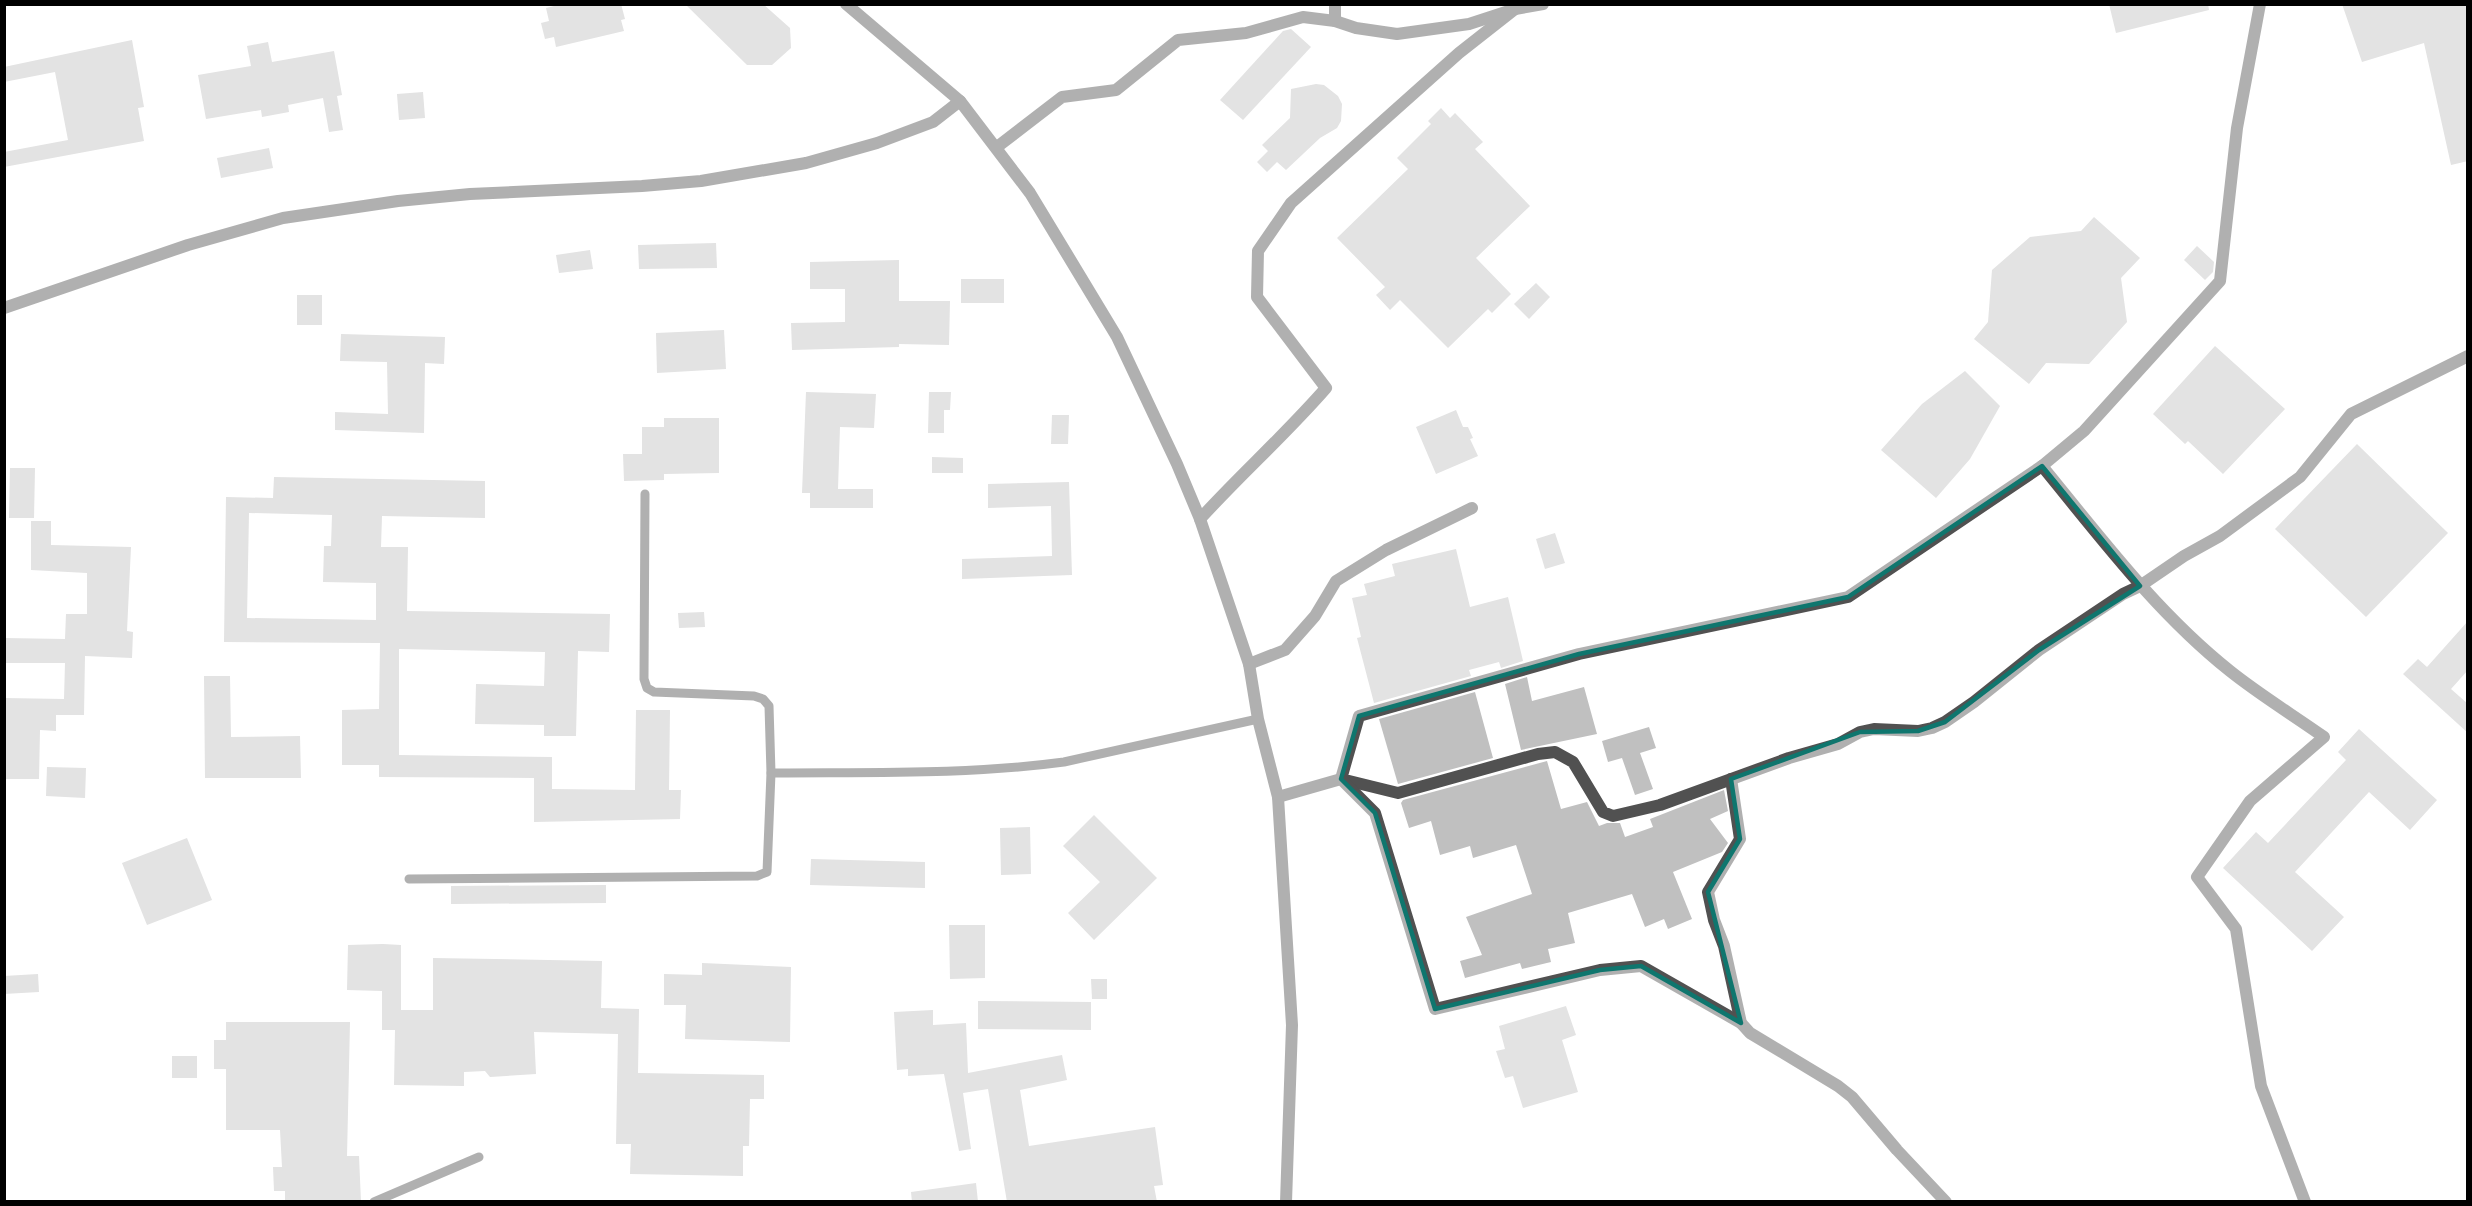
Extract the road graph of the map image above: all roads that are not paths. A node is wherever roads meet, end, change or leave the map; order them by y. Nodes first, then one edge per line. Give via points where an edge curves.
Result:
1 (846, 4) edge
2 (1335, 4) edge
3 (1543, 4) edge
4 (2259, 4) edge
5 (1515, 9) junction
6 (1335, 21) junction
7 (960, 101) junction
8 (997, 147) junction
9 (4, 308) edge
10 (2468, 356) edge
11 (2042, 466) junction
12 (645, 494) dead end
13 (1472, 508) dead end
14 (1200, 519) junction
15 (2140, 586) junction
16 (1249, 664) junction
17 (1258, 719) junction
18 (771, 773) junction
19 (1341, 779) junction
20 (1731, 779) junction
21 (1278, 797) junction
22 (409, 879) dead end
23 (1741, 1023) junction
24 (479, 1156) dead end
25 (374, 1202) edge
26 (1286, 1202) edge
27 (1946, 1202) edge
28 (2305, 1202) edge

1 - 7 street
2 - 6 street
3 - 5 street
4 - 11 street via 2237,129 2220,281 2084,431
5 - 6 street via 1469,24 1397,34
5 - 14 street via 1459,53 1291,203 1258,251 1257,297 1326,388
6 - 8 street via 1304,17 1246,33 1178,40 1116,90 1062,97
7 - 8 street
7 - 9 street via 933,122 806,163 701,181 470,194 283,218 188,245
8 - 14 street via 1030,193 1117,337
10 - 15 street via 2351,414 2300,477 2220,536
11 - 15 street
11 - 19 street via 1848,597 1579,654 1359,716
12 - 18 lane via 647,688 654,692 763,699 769,706
13 - 16 street via 1386,550 1336,581 1315,616 1285,650
14 - 16 street
15 - 20 street via 2039,650 1945,722 1918,731 1860,732 1838,744
15 - 28 street via 2230,671 2324,737 2250,801 2197,877 2236,929 2260,1086
16 - 17 street
17 - 18 lane via 1033,766
17 - 21 street
18 - 22 lane via 768,865 763,875
19 - 20 street via 1398,793 1555,752 1573,762 1603,812 1613,816 1659,805
19 - 21 street
19 - 23 street via 1375,813 1435,1009 1600,970 1641,966
20 - 23 street via 1740,839 1708,892
21 - 26 street via 1292,1025
23 - 27 street via 1750,1033 1852,1097
24 - 25 lane

